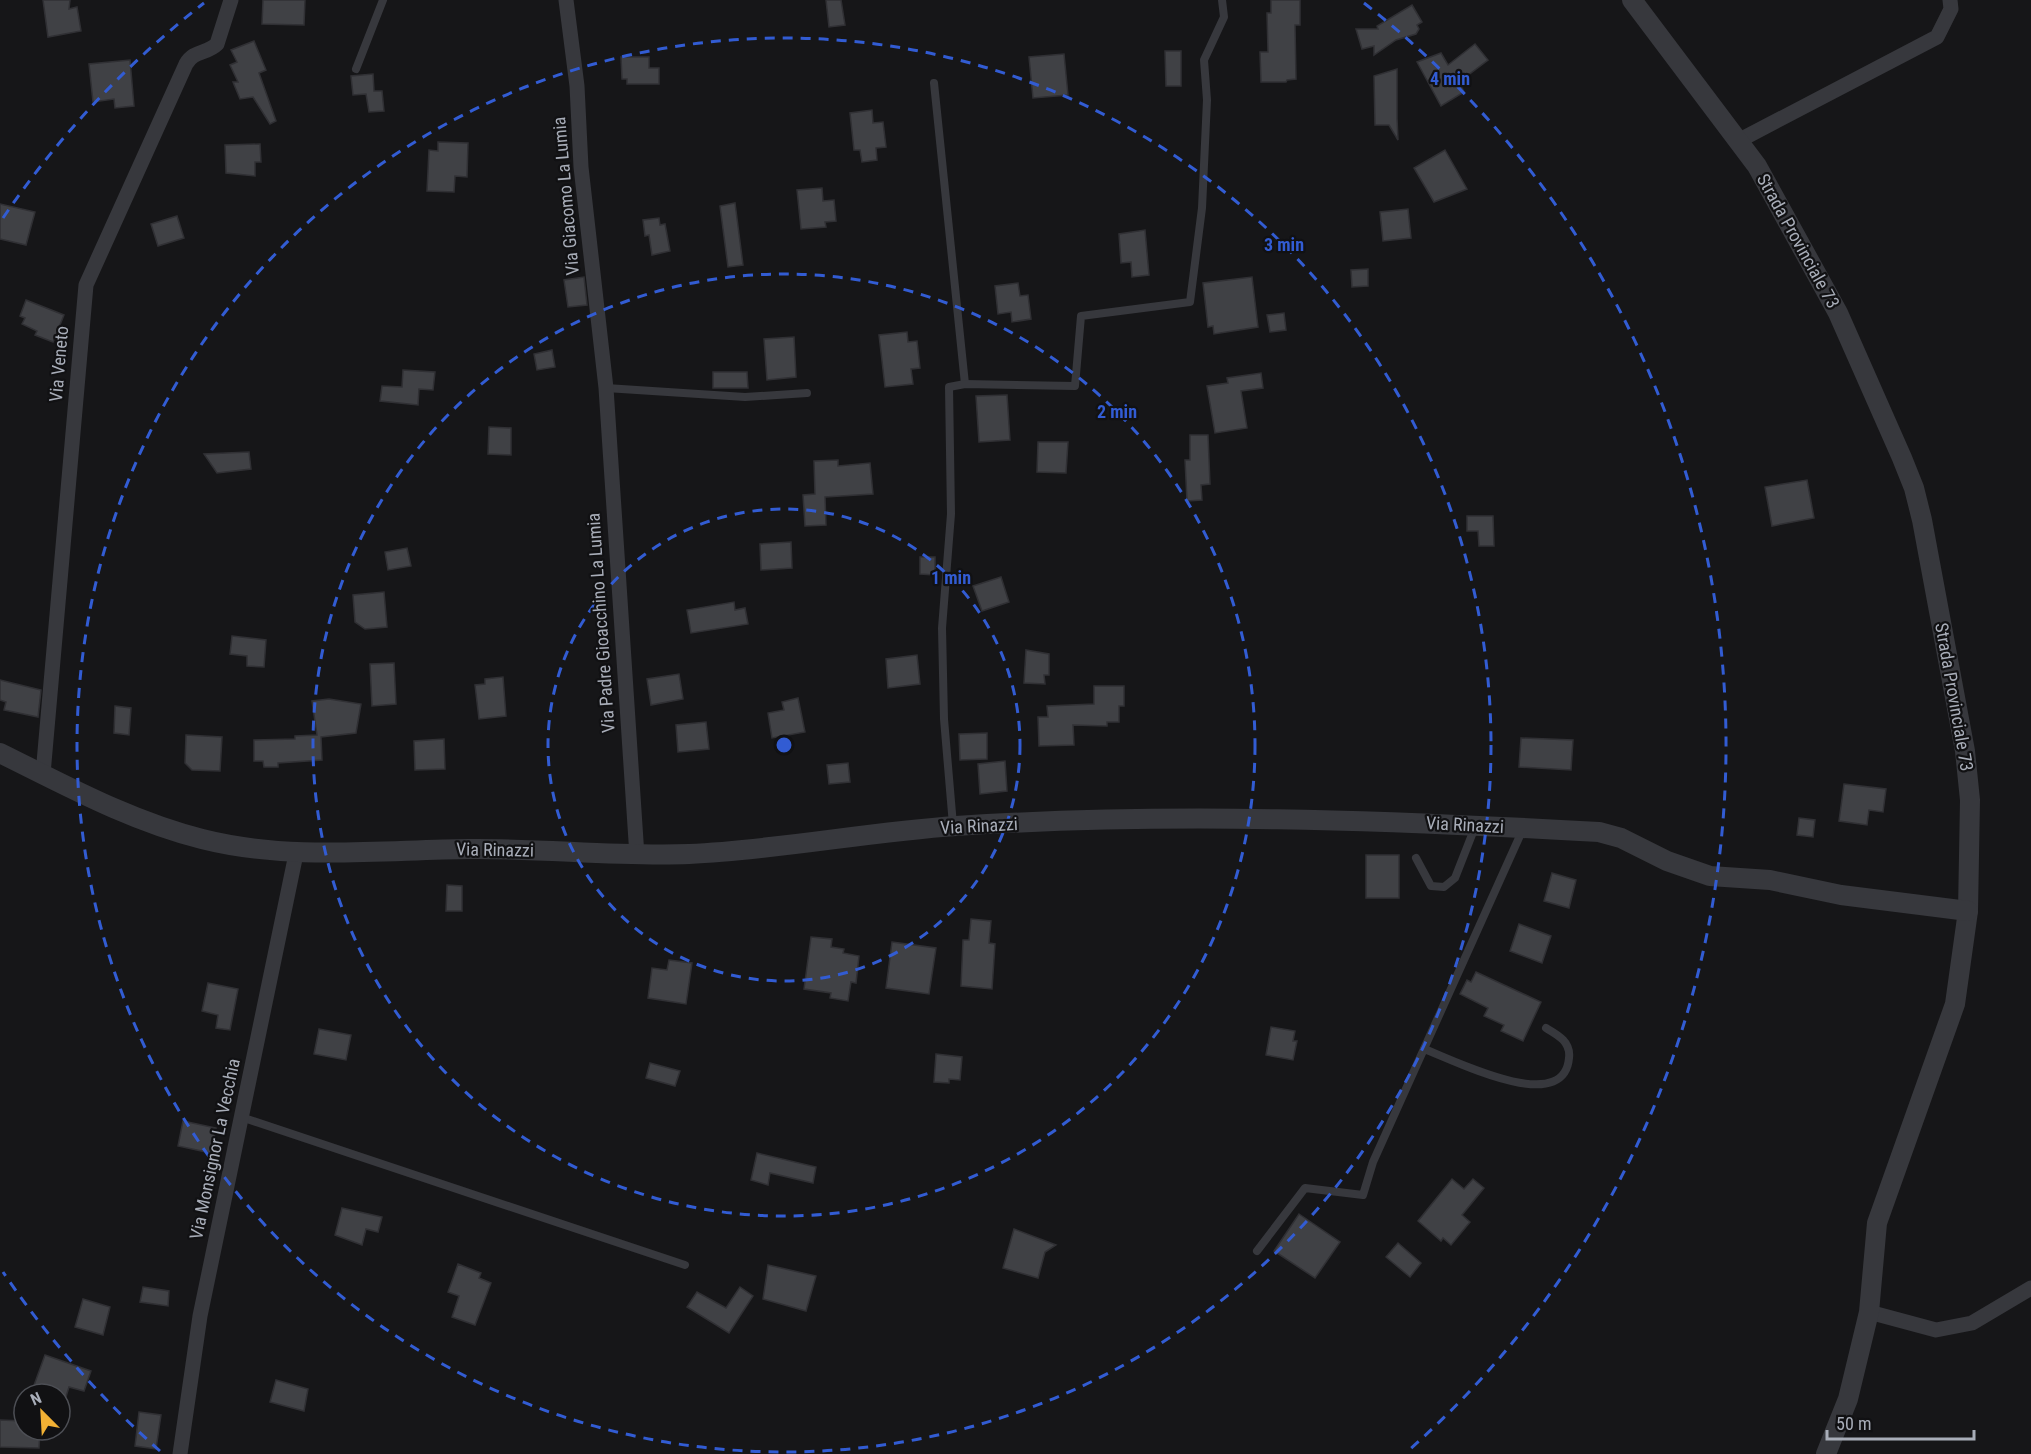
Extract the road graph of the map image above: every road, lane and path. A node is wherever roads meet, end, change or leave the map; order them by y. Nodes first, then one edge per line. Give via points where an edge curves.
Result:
1 (231, 0) edge
2 (383, 0) edge
3 (566, 0) edge
4 (1222, 0) edge
5 (1632, 0) edge
6 (1950, 0) edge
7 (356, 69) dead end
8 (934, 83) dead end
9 (1740, 140) junction
10 (965, 384) junction
11 (606, 388) junction
12 (807, 393) dead end
13 (0, 753) edge
14 (43, 774) junction
15 (1475, 825) junction
16 (954, 827) junction
17 (1524, 828) junction
18 (296, 854) junction
19 (637, 856) junction
20 (1416, 858) dead end
21 (1968, 911) junction
22 (1546, 1028) dead end
23 (1424, 1049) junction
24 (242, 1117) junction
25 (1257, 1251) dead end
26 (685, 1265) dead end
27 (2031, 1288) edge
28 (1869, 1312) junction
29 (180, 1454) edge
30 (1826, 1454) edge

1 - 14 street, Via Veneto via 217,44 196,53 186,64 86,285
2 - 7 lane
3 - 11 street, Via Giacomo La Lumia
4 - 10 lane via 1224,17 1204,60 1207,100 1202,208 1190,302 1081,316 1075,386
5 - 9 street, Strada Provinciale 73
6 - 9 street via 1937,37
8 - 10 lane
9 - 21 street, Strada Provinciale 73 via 1838,313 1914,488 1965,751 1970,800
10 - 16 lane via 949,387 951,514 942,628 944,719
11 - 12 lane via 745,397
11 - 19 street, Via Padre Gioacchino La Lumia
13 - 14 street, Via Rinazzi
14 - 18 street, Via Rinazzi via 153,824 204,840
15 - 16 street, Via Rinazzi via 1288,817
15 - 17 street, Via Rinazzi
15 - 20 lane via 1455,878 1444,887 1431,886
16 - 19 street, Via Rinazzi via 694,854
17 - 21 street, Via Rinazzi via 1599,832 1710,876 1770,880 1841,895
17 - 23 lane
18 - 19 street, Via Rinazzi via 473,849
18 - 24 street, Via Monsignor La Vecchia
21 - 28 street, Strada Provinciale 73 via 1955,1004 1877,1223
22 - 23 lane via 1564,1039 1570,1054 1568,1068 1557,1081 1540,1086 1518,1084
23 - 25 lane via 1374,1162 1364,1195 1305,1188
24 - 26 lane
24 - 29 street, Via Monsignor La Vecchia via 200,1316
27 - 28 street via 1972,1323 1936,1330
28 - 30 street, Strada Provinciale 73 via 1848,1399

